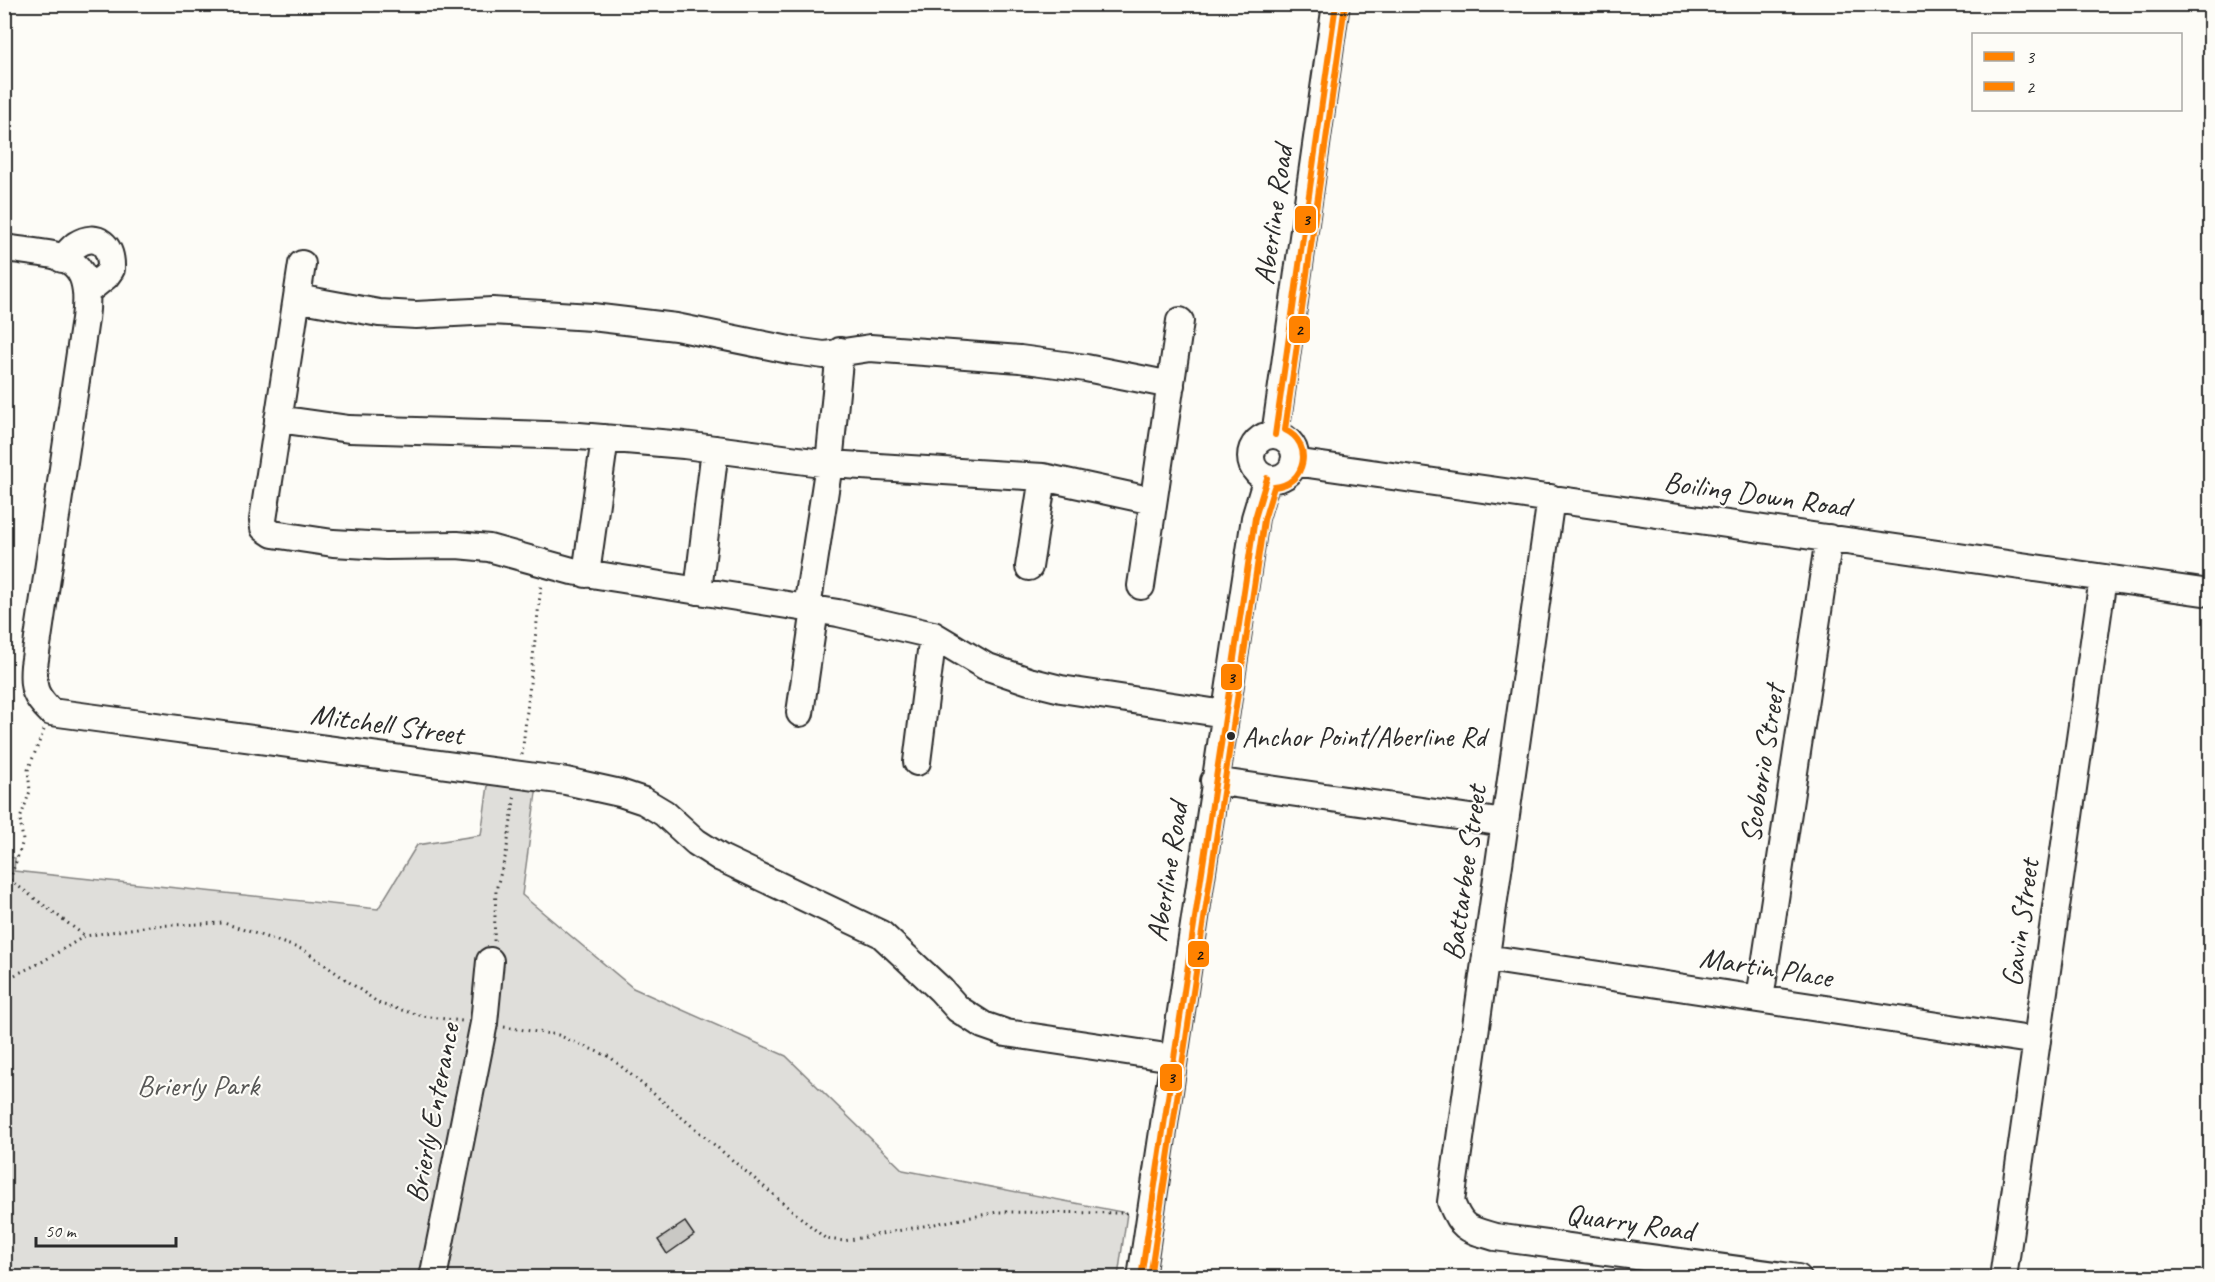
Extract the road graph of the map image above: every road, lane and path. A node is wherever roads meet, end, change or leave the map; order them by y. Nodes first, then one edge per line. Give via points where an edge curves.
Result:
1 (1336, 4) edge
2 (4, 248) edge
3 (62, 258) junction
4 (302, 264) dead end
5 (86, 292) junction
6 (297, 298) junction
7 (1180, 321) dead end
8 (840, 351) junction
9 (1170, 385) junction
10 (278, 419) junction
11 (1275, 435) junction
12 (605, 438) junction
13 (715, 449) junction
14 (1294, 462) junction
15 (829, 464) junction
16 (1043, 477) junction
17 (1267, 478) junction
18 (1551, 498) junction
19 (1153, 501) junction
20 (1829, 538) junction
21 (1029, 567) dead end
22 (586, 574) junction
23 (2103, 578) junction
24 (1140, 586) dead end
25 (698, 591) junction
26 (2211, 593) edge
27 (811, 609) junction
28 (933, 636) junction
29 (51, 712) junction
30 (800, 713) dead end
31 (1225, 714) junction
32 (917, 762) dead end
33 (1214, 781) junction
34 (1505, 824) junction
35 (10, 880) junction
36 (4, 897) edge
37 (85, 936) junction
38 (1486, 958) junction
39 (490, 961) dead end
40 (4, 980) edge
41 (1760, 999) junction
42 (484, 1023) junction
43 (2037, 1041) junction
44 (1173, 1058) junction
45 (1151, 1213) junction
46 (1458, 1220) joint
47 (433, 1278) edge
48 (1142, 1278) edge
49 (1798, 1278) edge
50 (2003, 1278) edge

1 - 11 street, Aberline Road
2 - 3 street
3 - 5 street via 80,268
3 - 5 street via 75,246 95,240 110,251 111,269
4 - 6 street
5 - 29 street via 34,666 37,696
6 - 8 street via 379,313 492,311 592,317 676,327 809,354
6 - 10 street
7 - 9 street
8 - 9 street via 870,348 1020,358
8 - 15 street
9 - 19 street
10 - 12 street via 349,429
10 - 22 street via 263,520 264,528 273,534 333,543 489,548
11 - 14 street via 1293,447
11 - 17 street via 1255,443 1250,456 1255,470
12 - 13 street
12 - 22 street
13 - 15 street
13 - 25 street
14 - 17 street via 1287,474
14 - 18 street, Boiling Down Road
15 - 16 street
15 - 27 street
16 - 19 street
16 - 21 street
17 - 31 street, Aberline Road via 1255,518
18 - 20 street, Boiling Down Road
18 - 34 street, Battarbee Street
19 - 24 street
20 - 23 street, Boiling Down Road
20 - 41 street, Scoborio Street
22 - 25 street
23 - 26 street, Boiling Down Road
23 - 43 street, Gavin Street
25 - 27 street
27 - 28 street
27 - 30 street
28 - 31 street via 986,666 1029,681
28 - 32 street
29 - 35 path via 28,770 30,791 20,819 23,841
29 - 44 street, Mitchell Street via 566,781 620,793 664,813 721,858 881,934 958,1009 983,1025 1006,1033
31 - 33 street, Aberline Road
33 - 34 street
33 - 44 street, Aberline Road
34 - 38 street, Battarbee Street
35 - 36 path
35 - 37 path
37 - 40 path
37 - 42 path via 150,926 224,923 304,951 380,1004 423,1016
38 - 41 street, Martin Place
38 - 46 street, Battarbee Street via 1451,1202
39 - 42 street, Brierly Enterance
41 - 43 street, Martin Place
42 - 45 path via 558,1035 610,1057 826,1239 844,1241 998,1212
42 - 47 street, Brierly Enterance
43 - 50 street, Gavin Street
44 - 45 street, Aberline Road
45 - 48 street, Aberline Road
46 - 49 street, Quarry Road via 1471,1230 1495,1237

